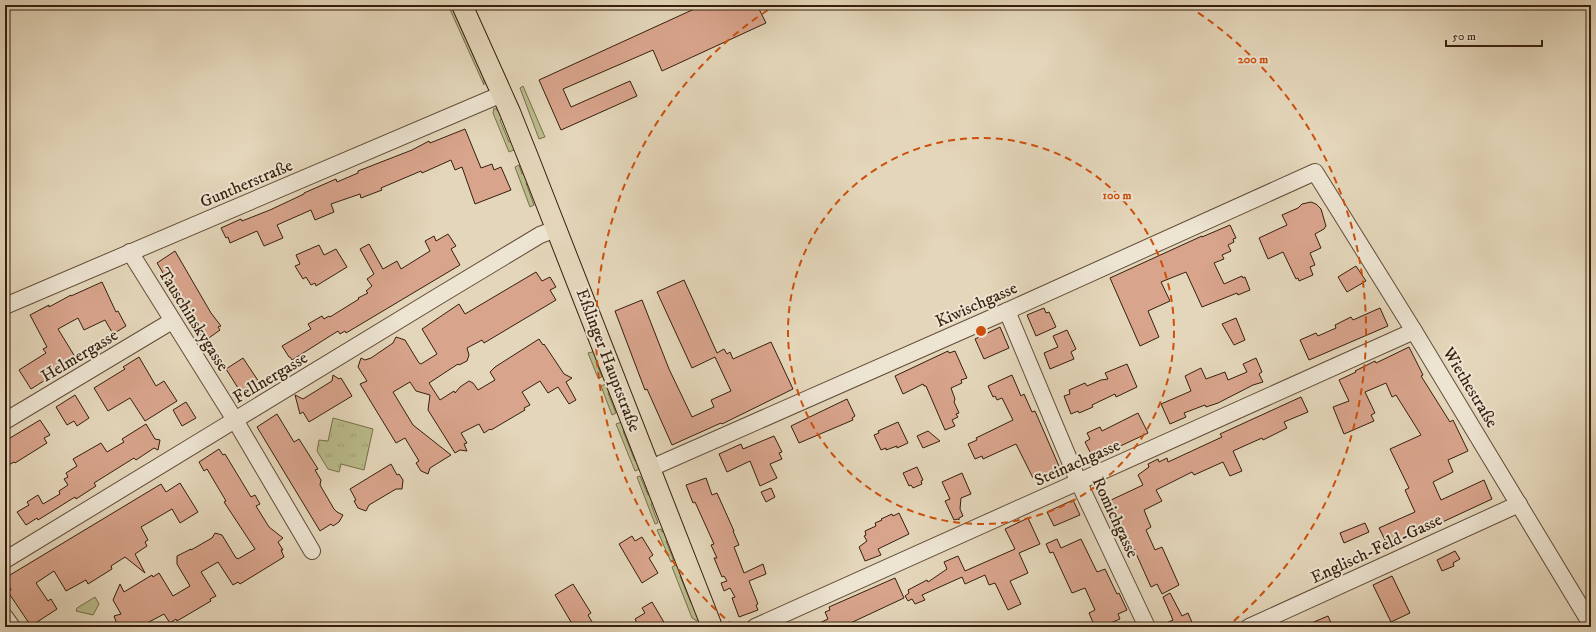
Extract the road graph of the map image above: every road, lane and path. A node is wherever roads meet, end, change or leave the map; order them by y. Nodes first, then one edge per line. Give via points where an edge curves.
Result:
1 (462, 5) edge
2 (502, 94) junction
3 (1315, 172) joint
4 (556, 229) junction
5 (130, 252) junction
6 (5, 306) edge
7 (1007, 311) junction
8 (172, 321) junction
9 (1414, 331) junction
10 (235, 420) junction
11 (5, 422) edge
12 (651, 468) junction
13 (1079, 483) junction
14 (1519, 504) junction
15 (312, 551) dead end
16 (5, 560) edge
17 (5, 617) edge
18 (1591, 624) edge
19 (709, 626) edge
20 (12, 627) edge
21 (755, 627) edge
22 (1147, 627) edge
23 (1249, 627) edge

1 - 2 main road, Eßlinger Hauptstraße
2 - 4 main road, Eßlinger Hauptstraße
2 - 5 street, Guntherstraße
3 - 7 street, Kiwischgasse
3 - 9 street, Wiethestraße
4 - 10 street, Fellnergasse via 540,235
4 - 12 main road, Eßlinger Hauptstraße
5 - 6 street, Guntherstraße
5 - 8 street, Tauschinskygasse
7 - 12 street, Kiwischgasse
7 - 13 street, Romichgasse
8 - 10 street, Tauschinskygasse
8 - 11 street, Helmergasse
9 - 13 street, Steinachgasse
9 - 14 street, Wiethestraße
10 - 15 street, Tauschinskygasse
10 - 16 street, Fellnergasse
12 - 19 main road, Eßlinger Hauptstraße
13 - 21 street, Steinachgasse
13 - 22 street, Romichgasse
14 - 18 street, Wiethestraße
14 - 23 street, Englisch-Feld-Gasse
17 - 20 street

